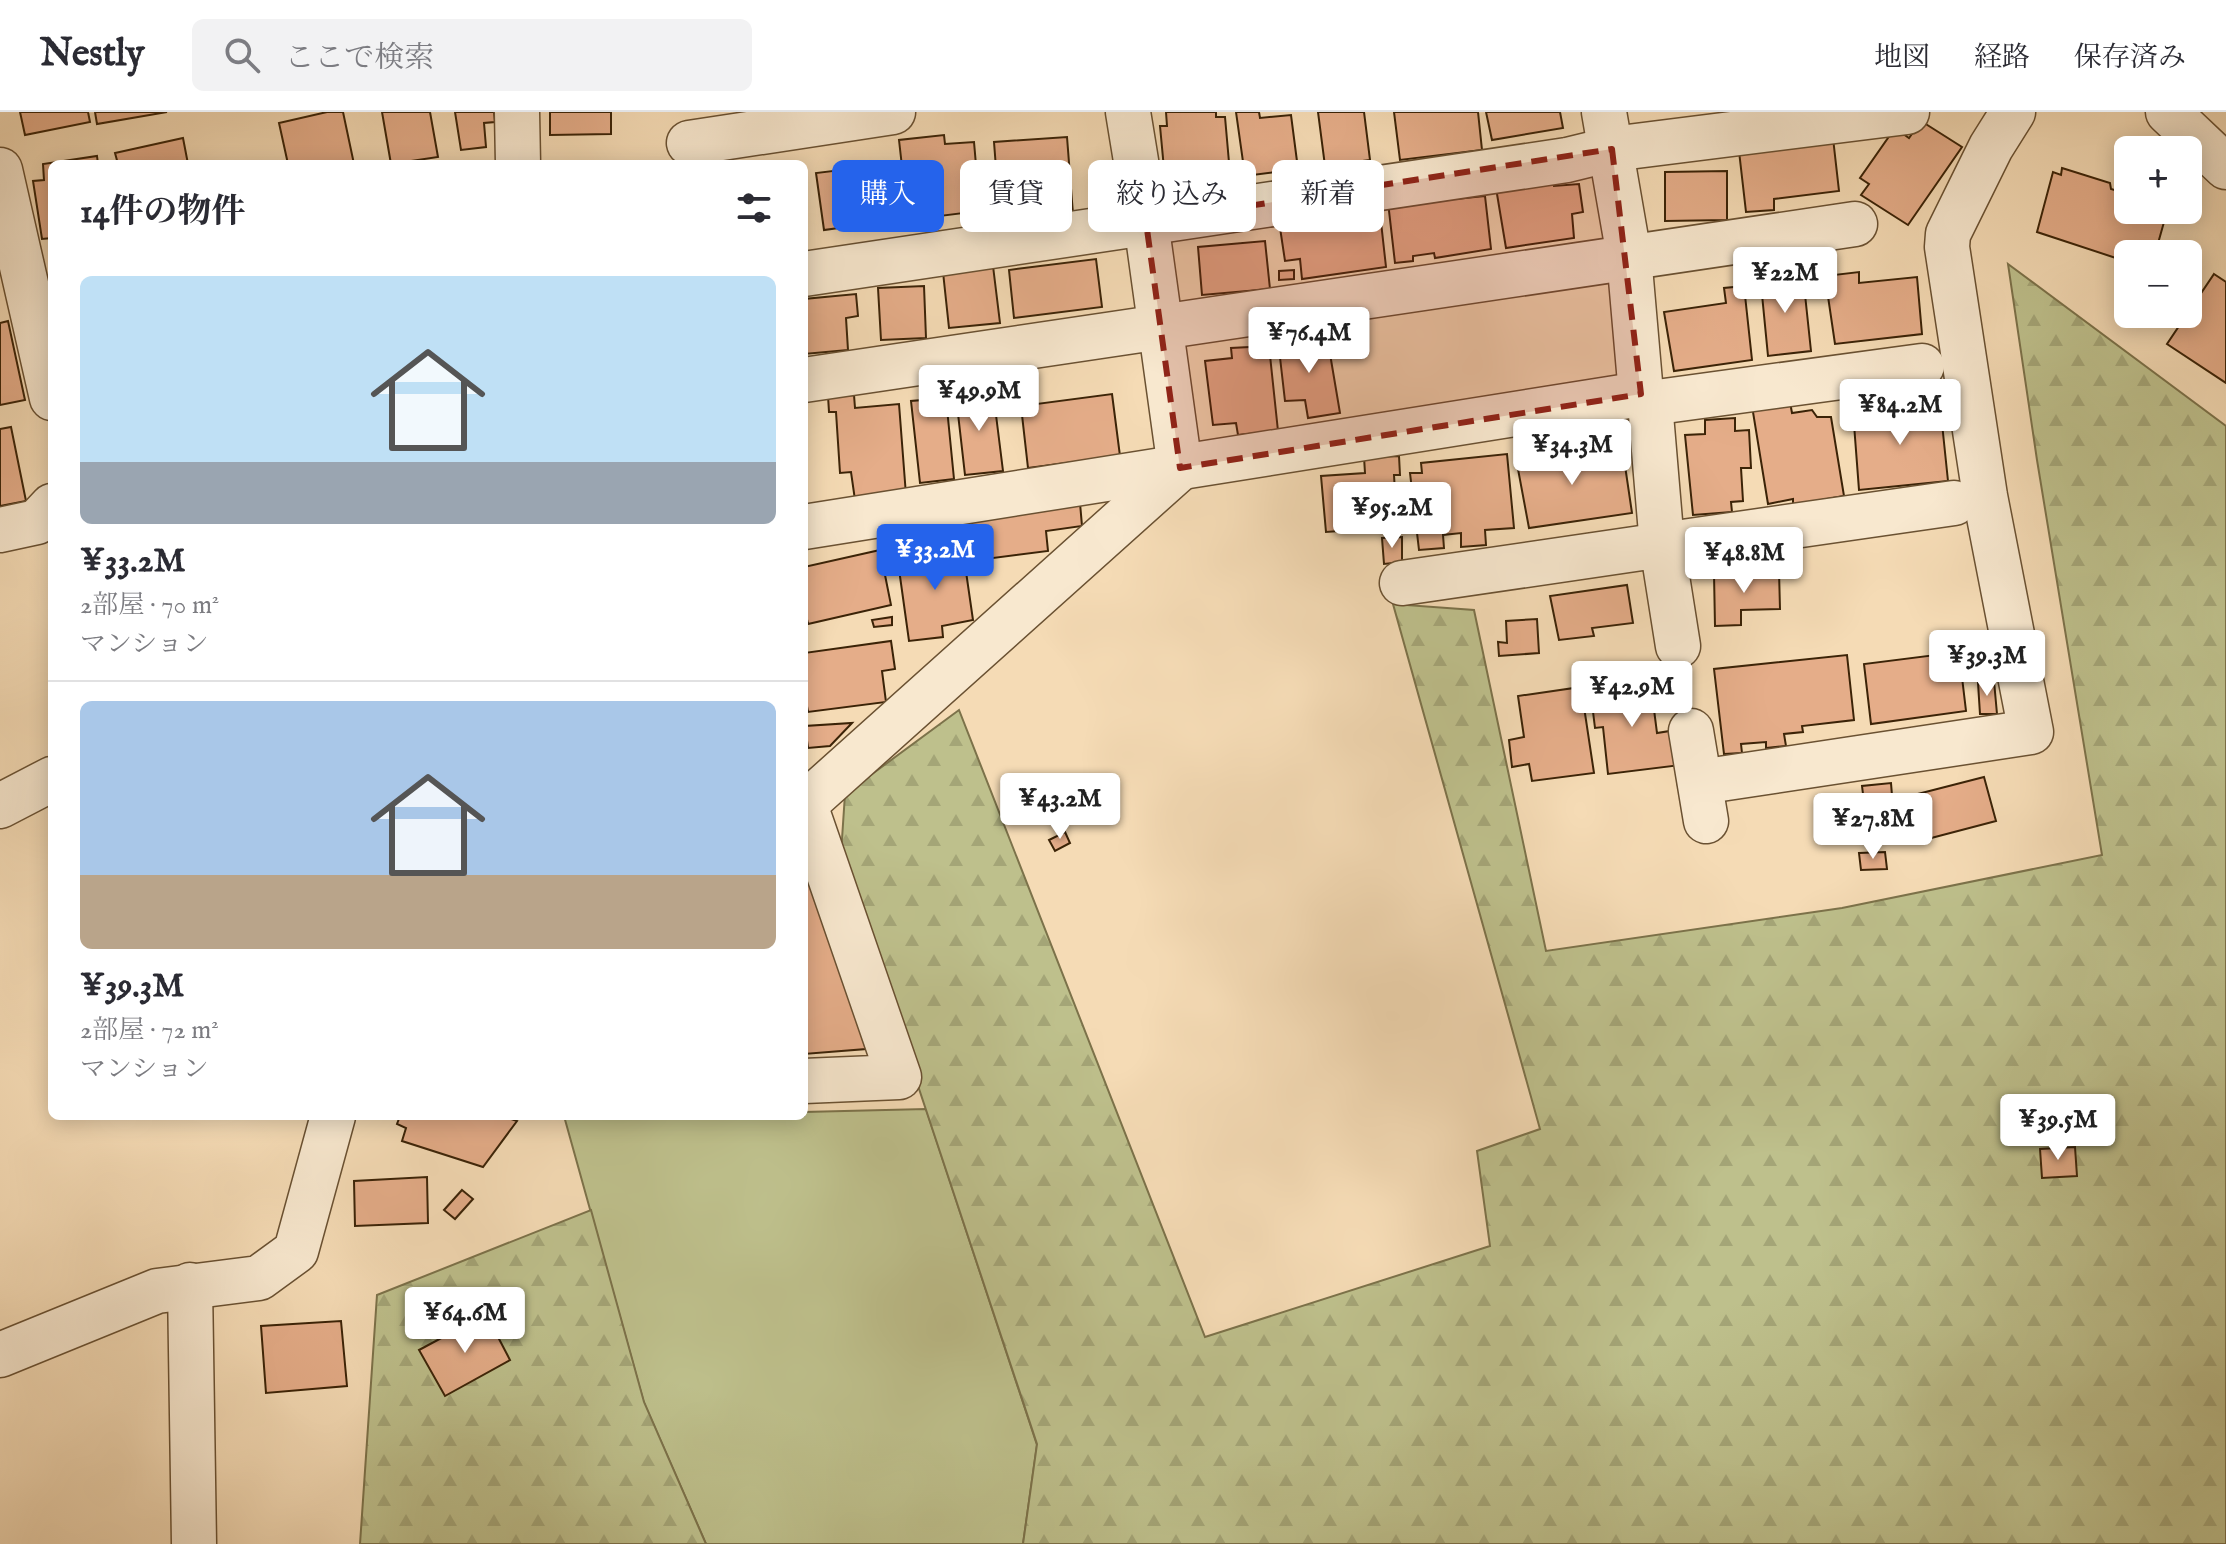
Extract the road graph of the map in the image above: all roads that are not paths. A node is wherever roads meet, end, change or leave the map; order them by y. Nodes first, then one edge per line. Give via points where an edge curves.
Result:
1 (517, 112) edge
2 (893, 112) edge
3 (1128, 112) edge
4 (1907, 112) edge
5 (2013, 112) edge
6 (2168, 112) edge
7 (1608, 131) edge
8 (688, 140) edge
9 (518, 160) edge
10 (1136, 160) edge
11 (2226, 167) edge
12 (0, 170) edge
13 (1256, 206) edge
14 (1855, 224) dead end
15 (1088, 231) edge
16 (1147, 232) edge
17 (1629, 256) junction
18 (808, 273) edge
19 (25, 274) edge
20 (1161, 325) junction
21 (1922, 366) dead end
22 (808, 379) edge
23 (48, 380) edge
24 (1645, 398) junction
25 (1180, 468) junction
26 (1954, 503) dead end
27 (48, 510) edge
28 (808, 526) edge
29 (0, 530) edge
30 (1662, 545) junction
31 (1402, 583) dead end
32 (1678, 646) dead end
33 (1691, 731) dead end
34 (48, 781) edge
35 (808, 800) edge
36 (0, 806) edge
37 (808, 812) edge
38 (808, 1081) edge
39 (332, 1120) edge
40 (190, 1285) junction
41 (0, 1355) edge
42 (194, 1544) edge

1 - 9 street
2 - 8 street
3 - 10 street
4 - 7 street
5 - 33 street via 1972,184 1947,247 1985,496 2031,732 1703,801
6 - 11 street
7 - 13 street via 1567,160
7 - 17 street
12 - 19 street
14 - 17 street
15 - 18 street
16 - 20 street
17 - 20 street
17 - 24 street
19 - 23 street
20 - 22 street
20 - 25 street
21 - 24 street
24 - 25 street
24 - 30 street
25 - 28 street
25 - 35 street
26 - 30 street
27 - 29 street via 37,522
30 - 31 street
30 - 32 street
34 - 36 street
37 - 38 street via 899,1077
39 - 40 street via 296,1251 259,1278
40 - 41 street via 157,1291
40 - 42 street

